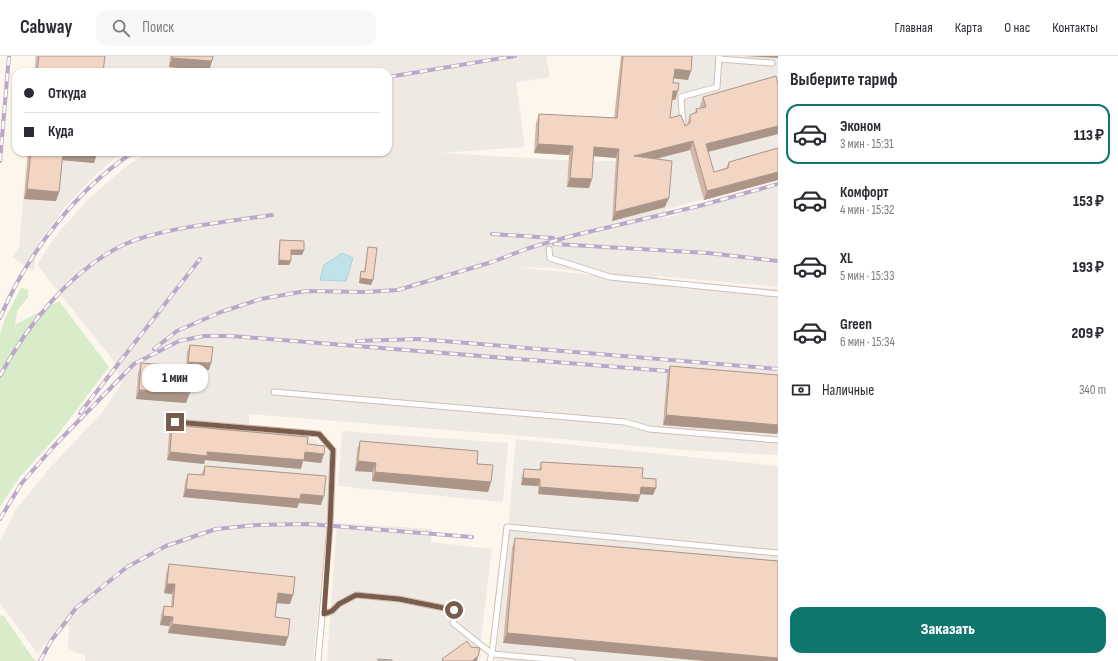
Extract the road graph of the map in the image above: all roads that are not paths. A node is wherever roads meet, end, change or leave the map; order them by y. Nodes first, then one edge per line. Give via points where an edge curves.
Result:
1 (719, 58) edge
2 (772, 63) dead end
3 (683, 131) edge
4 (549, 249) dead end
5 (778, 294) edge
6 (274, 392) dead end
7 (175, 422) dead end
8 (778, 440) edge
9 (778, 553) edge
10 (324, 614) junction
11 (492, 654) junction
12 (318, 661) edge
13 (490, 661) edge
14 (572, 661) edge

1 - 2 lane
1 - 3 lane via 717,87 681,97
4 - 5 lane via 550,258 610,277
6 - 8 lane via 625,422 649,429
7 - 10 lane via 319,434 333,450
9 - 11 lane via 507,527
10 - 11 lane via 356,595 399,599 454,610 453,623
10 - 12 lane
11 - 13 lane
11 - 14 lane

